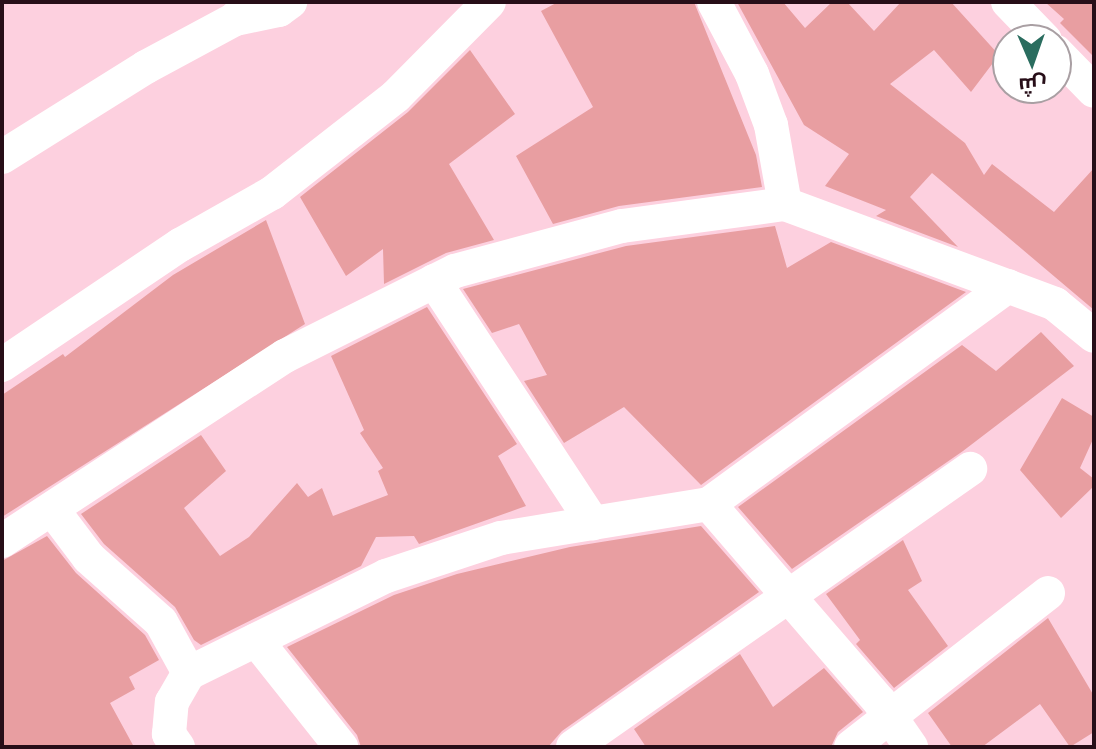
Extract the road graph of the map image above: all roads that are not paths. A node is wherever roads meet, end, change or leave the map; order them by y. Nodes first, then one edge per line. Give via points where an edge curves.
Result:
1 (290, 2) edge
2 (489, 2) edge
3 (714, 2) edge
4 (1008, 2) edge
5 (243, 10) edge
6 (1029, 24) edge
7 (1072, 68) edge
8 (1094, 91) edge
9 (2, 157) edge
10 (785, 204) junction
11 (434, 281) junction
12 (1008, 286) junction
13 (1094, 336) edge
14 (2, 365) edge
15 (970, 469) dead end
16 (709, 504) junction
17 (52, 509) junction
18 (593, 523) junction
19 (2, 541) edge
20 (1048, 593) dead end
21 (791, 598) junction
22 (256, 640) junction
23 (189, 673) junction
24 (892, 719) junction
25 (178, 747) edge
26 (341, 747) edge
27 (573, 747) edge
28 (851, 747) edge
29 (911, 747) edge

1 - 5 street via 279,10
2 - 14 street via 396,96 272,193 180,245
3 - 10 street via 739,46 771,125
4 - 6 street
5 - 9 street
7 - 8 street
10 - 11 street via 622,226
10 - 12 street
11 - 17 street via 285,356
11 - 18 street
12 - 13 street via 1055,304
12 - 16 street
15 - 21 street
16 - 18 street
16 - 21 street
17 - 19 street
17 - 23 street via 89,558 161,622
18 - 22 street via 501,538 386,576
20 - 24 street
21 - 24 street
21 - 27 street
22 - 23 street
22 - 26 street
23 - 25 street via 172,702 169,734
24 - 28 street
24 - 29 street

